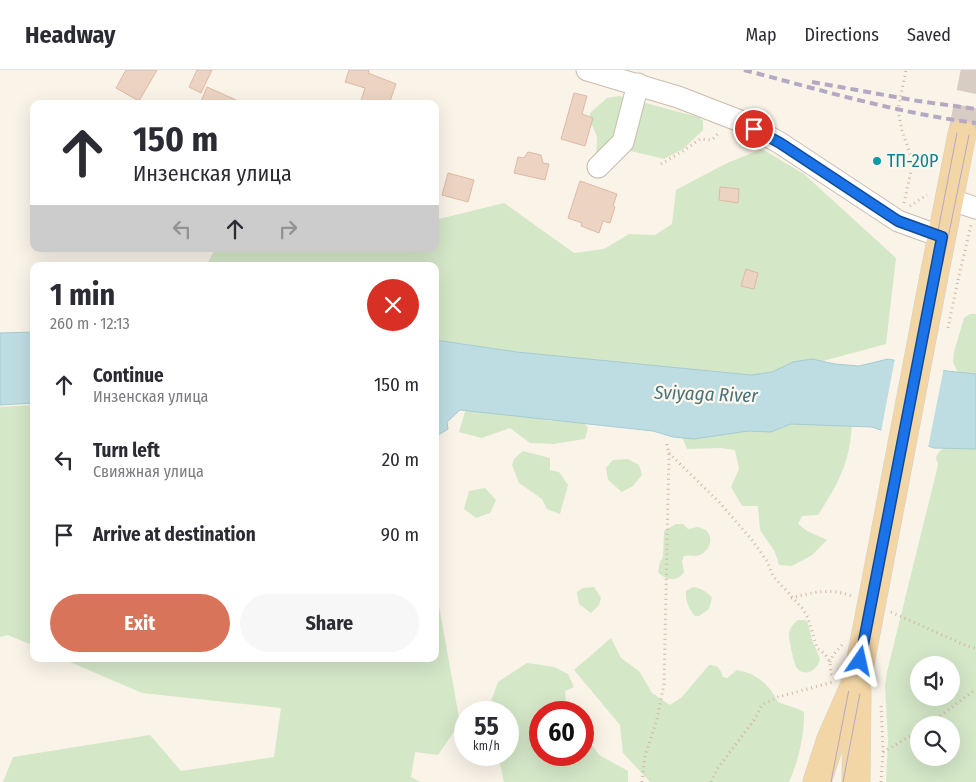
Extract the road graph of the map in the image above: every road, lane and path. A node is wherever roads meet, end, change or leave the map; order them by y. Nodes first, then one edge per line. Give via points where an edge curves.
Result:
1 (587, 70) edge
2 (906, 70) edge
3 (638, 84) junction
4 (740, 122) junction
5 (962, 134) tunnel mouth
6 (661, 164) dead end
7 (598, 167) dead end
8 (939, 193) junction
9 (976, 208) edge
10 (942, 237) junction
11 (946, 278) junction
12 (666, 440) dead end
13 (669, 453) junction
14 (857, 680) junction
15 (976, 689) edge
16 (881, 702) dead end
17 (940, 716) edge
18 (910, 736) edge
19 (882, 752) junction
20 (642, 782) edge
21 (711, 782) edge
22 (817, 782) edge
23 (856, 782) edge
24 (880, 782) edge

1 - 3 street
2 - 8 path via 898,116 913,162 903,210
3 - 4 street
3 - 7 street via 623,142
4 - 6 path via 722,125 711,140 700,139
4 - 10 street via 780,143 898,221
5 - 8 main road
8 - 9 street
8 - 10 main road
9 - 11 path
10 - 11 main road
11 - 14 main road, bridge
12 - 13 path
13 - 20 path via 664,684 645,756
13 - 21 path via 752,540 773,576 803,609 817,648 830,662 831,674 837,681 778,697 762,705
14 - 22 main road via 831,739
14 - 23 main road
15 - 17 path
16 - 19 path
18 - 19 path
19 - 24 path

